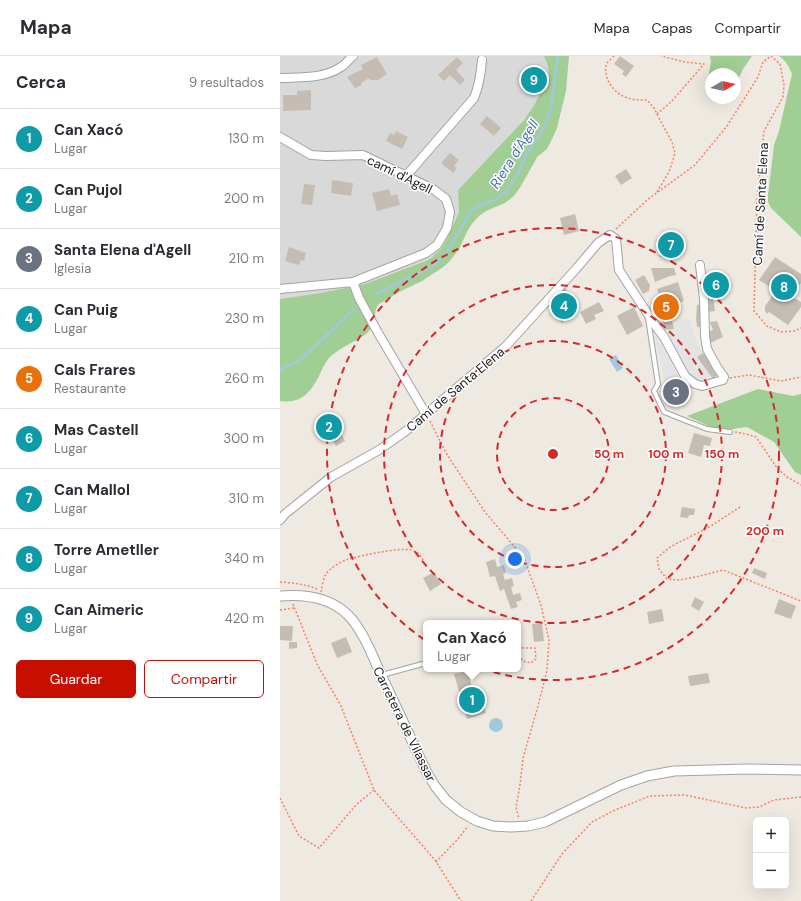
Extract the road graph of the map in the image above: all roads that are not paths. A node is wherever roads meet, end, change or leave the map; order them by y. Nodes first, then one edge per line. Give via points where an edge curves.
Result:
1 (353, 56) edge
2 (482, 60) dead end
3 (280, 78) edge
4 (280, 137) edge
5 (406, 176) junction
6 (700, 265) dead end
7 (353, 282) junction
8 (280, 288) edge
9 (646, 312) junction
10 (426, 414) junction
11 (730, 432) road end
12 (280, 520) edge
13 (284, 596) edge
14 (423, 664) edge
15 (381, 675) junction
16 (801, 770) edge

1 - 3 street via 341,67 315,77
2 - 5 street via 474,98
4 - 5 street, camí d'Agell via 311,155 363,155
5 - 7 street, camí d'Agell via 433,189 446,199 450,212 447,228 437,245 426,253
6 - 9 street via 707,349 724,377 723,380 702,386 685,376 664,337
7 - 8 street, camí d'Agell
7 - 10 street via 359,298
9 - 10 street, Camí de Santa Elena via 619,270 616,239 610,235 598,243 506,346
9 - 11 lane via 658,384 654,391 664,412 706,429
10 - 12 street, Camí de Santa Elena via 379,450 331,477
13 - 15 street, Carretera de Vilassar via 321,599 348,615 358,627
14 - 15 lane
15 - 16 street, Carretera de Vilassar via 435,786 446,800 461,812 493,826 511,828 545,822 622,785 674,770

